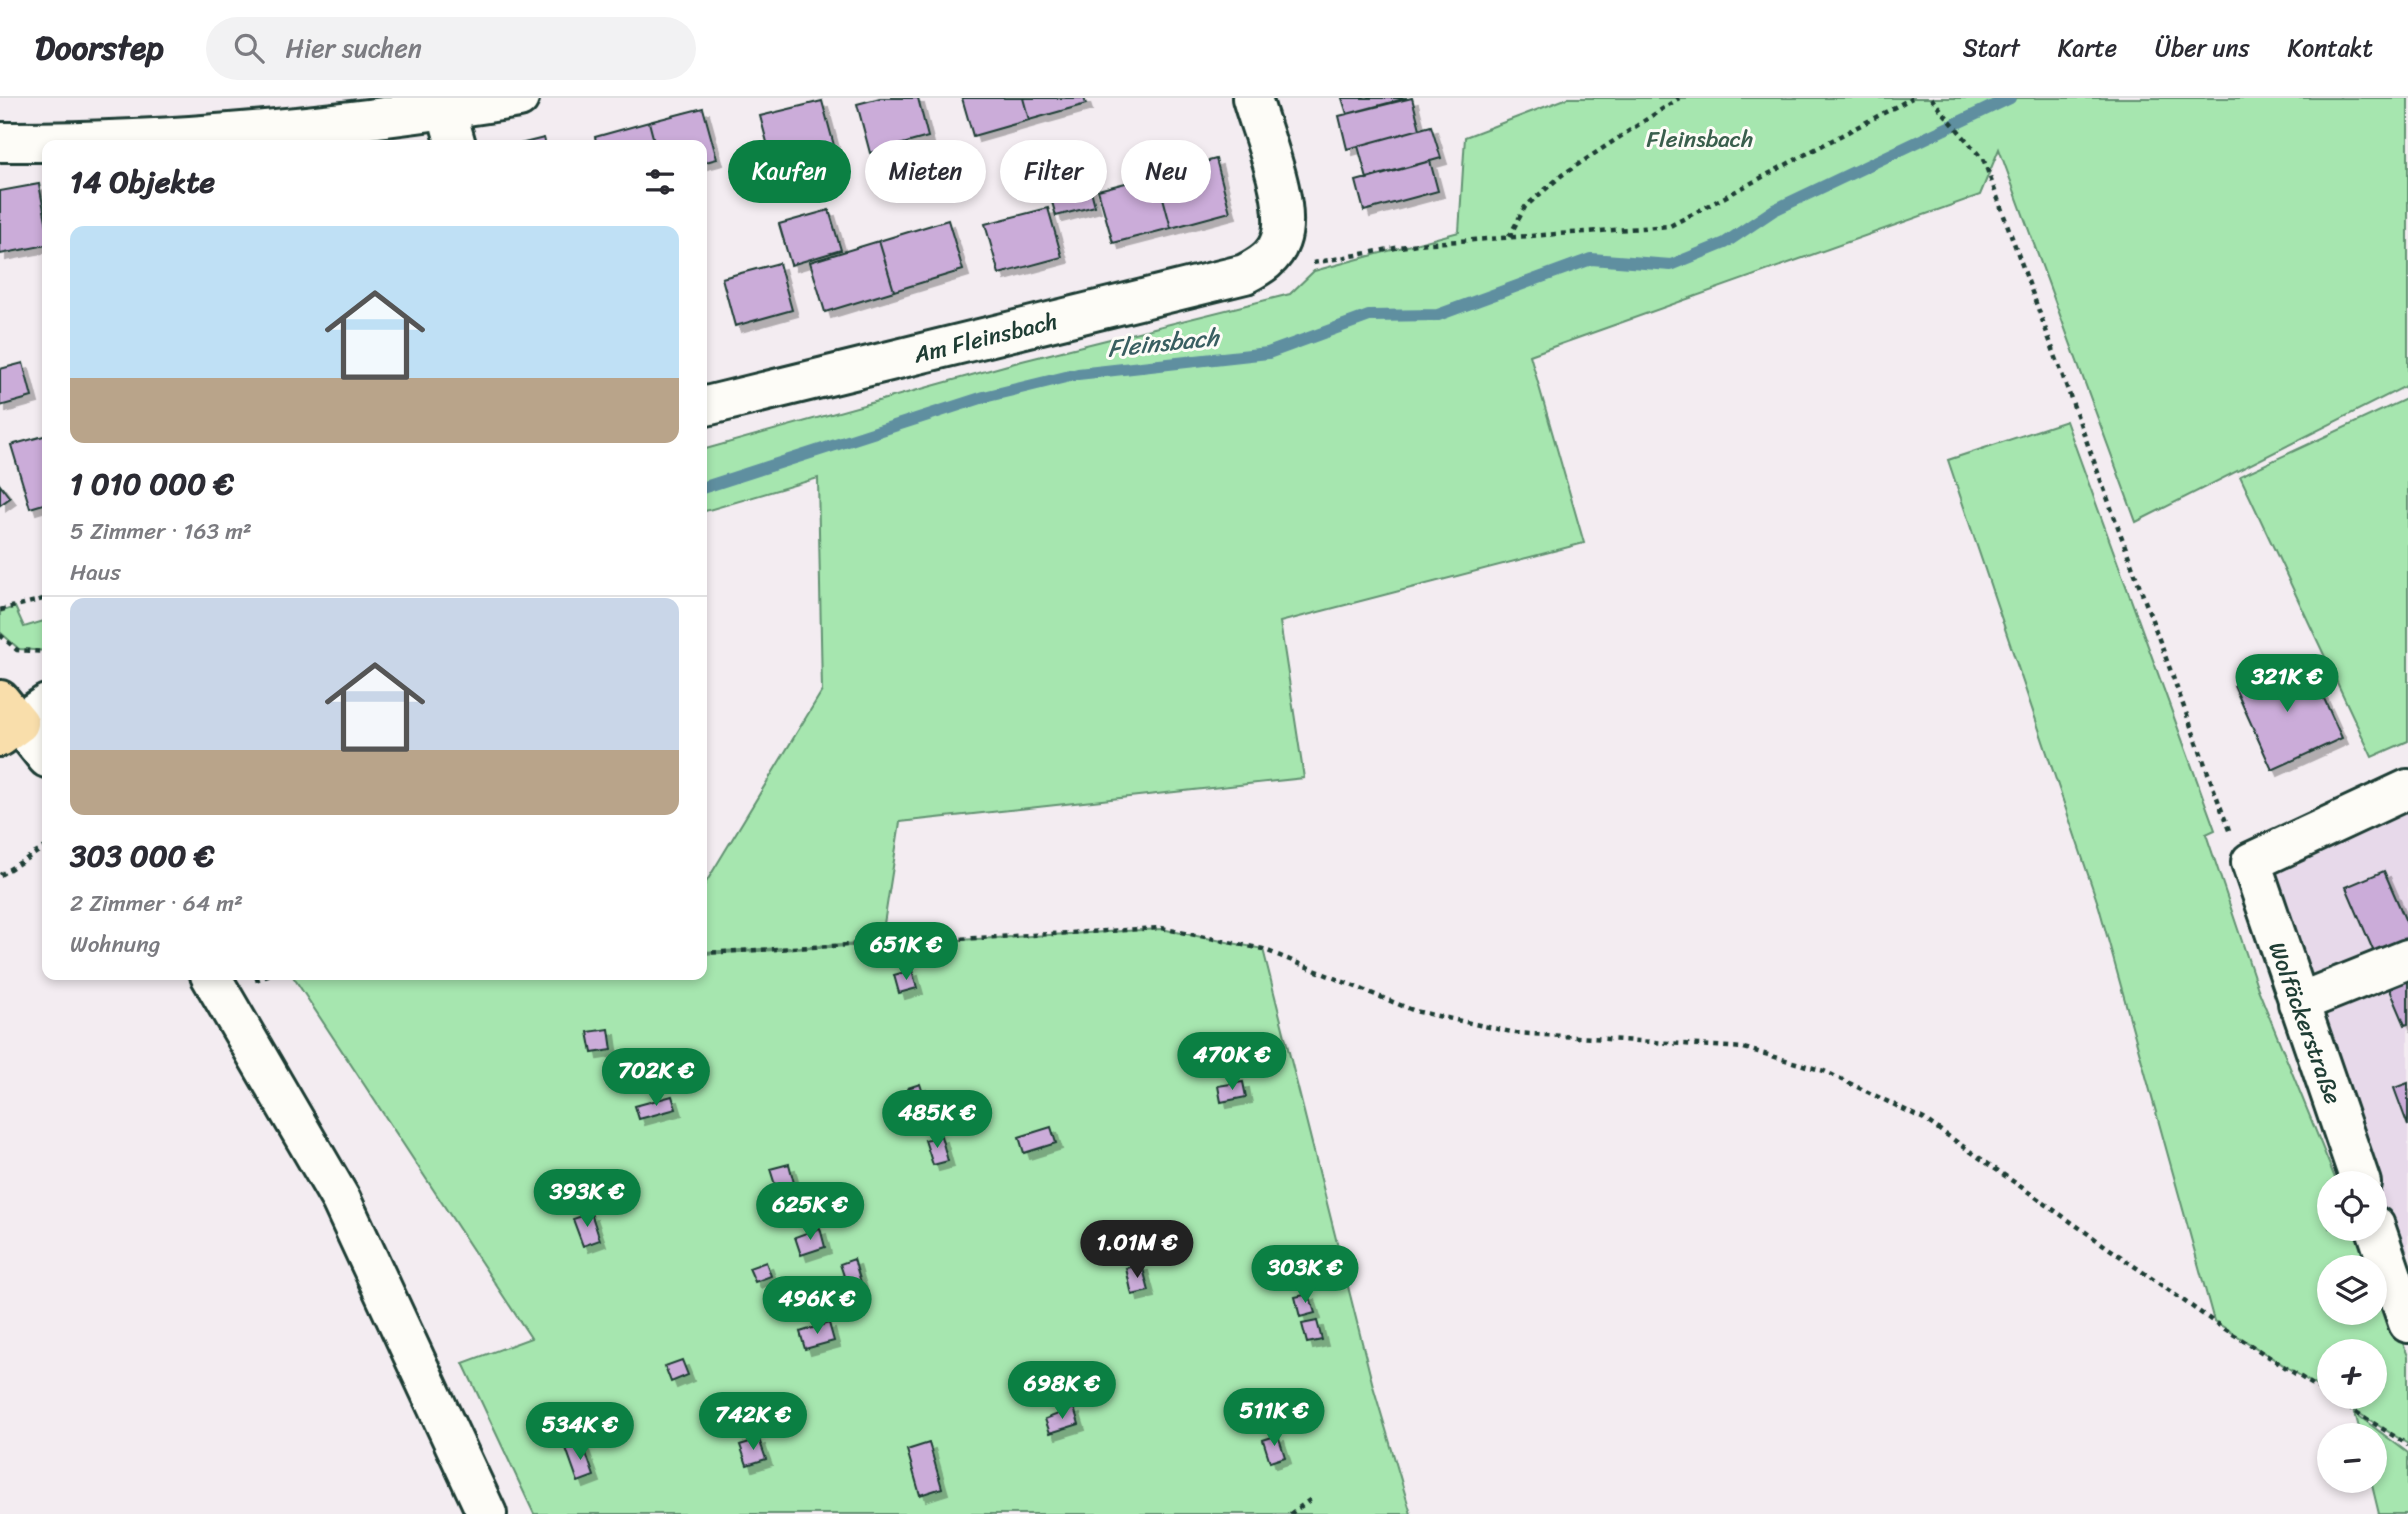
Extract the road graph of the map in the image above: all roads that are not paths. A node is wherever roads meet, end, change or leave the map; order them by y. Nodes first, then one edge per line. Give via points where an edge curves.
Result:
1 (519, 98) edge
2 (1252, 98) edge
3 (444, 104) edge
4 (123, 140) edge
5 (455, 140) edge
6 (0, 142) edge
7 (42, 142) edge
8 (707, 406) edge
9 (17, 716) edge
10 (42, 751) edge
11 (2408, 790) edge
12 (2408, 959) edge
13 (215, 983) edge
14 (2298, 1003) junction
15 (2357, 1171) edge
16 (2380, 1241) edge
17 (2408, 1323) edge
18 (486, 1514) edge

1 - 3 street
2 - 8 street, Am Fleinsbach via 1282,203 1280,243 1268,262 1245,274
3 - 4 street via 259,132
3 - 5 street
6 - 7 street
9 - 10 street
11 - 14 street, Wolfäckerstraße via 2250,862
12 - 14 street
13 - 18 street via 341,1200
14 - 15 street, Wolfäckerstraße
16 - 17 street

